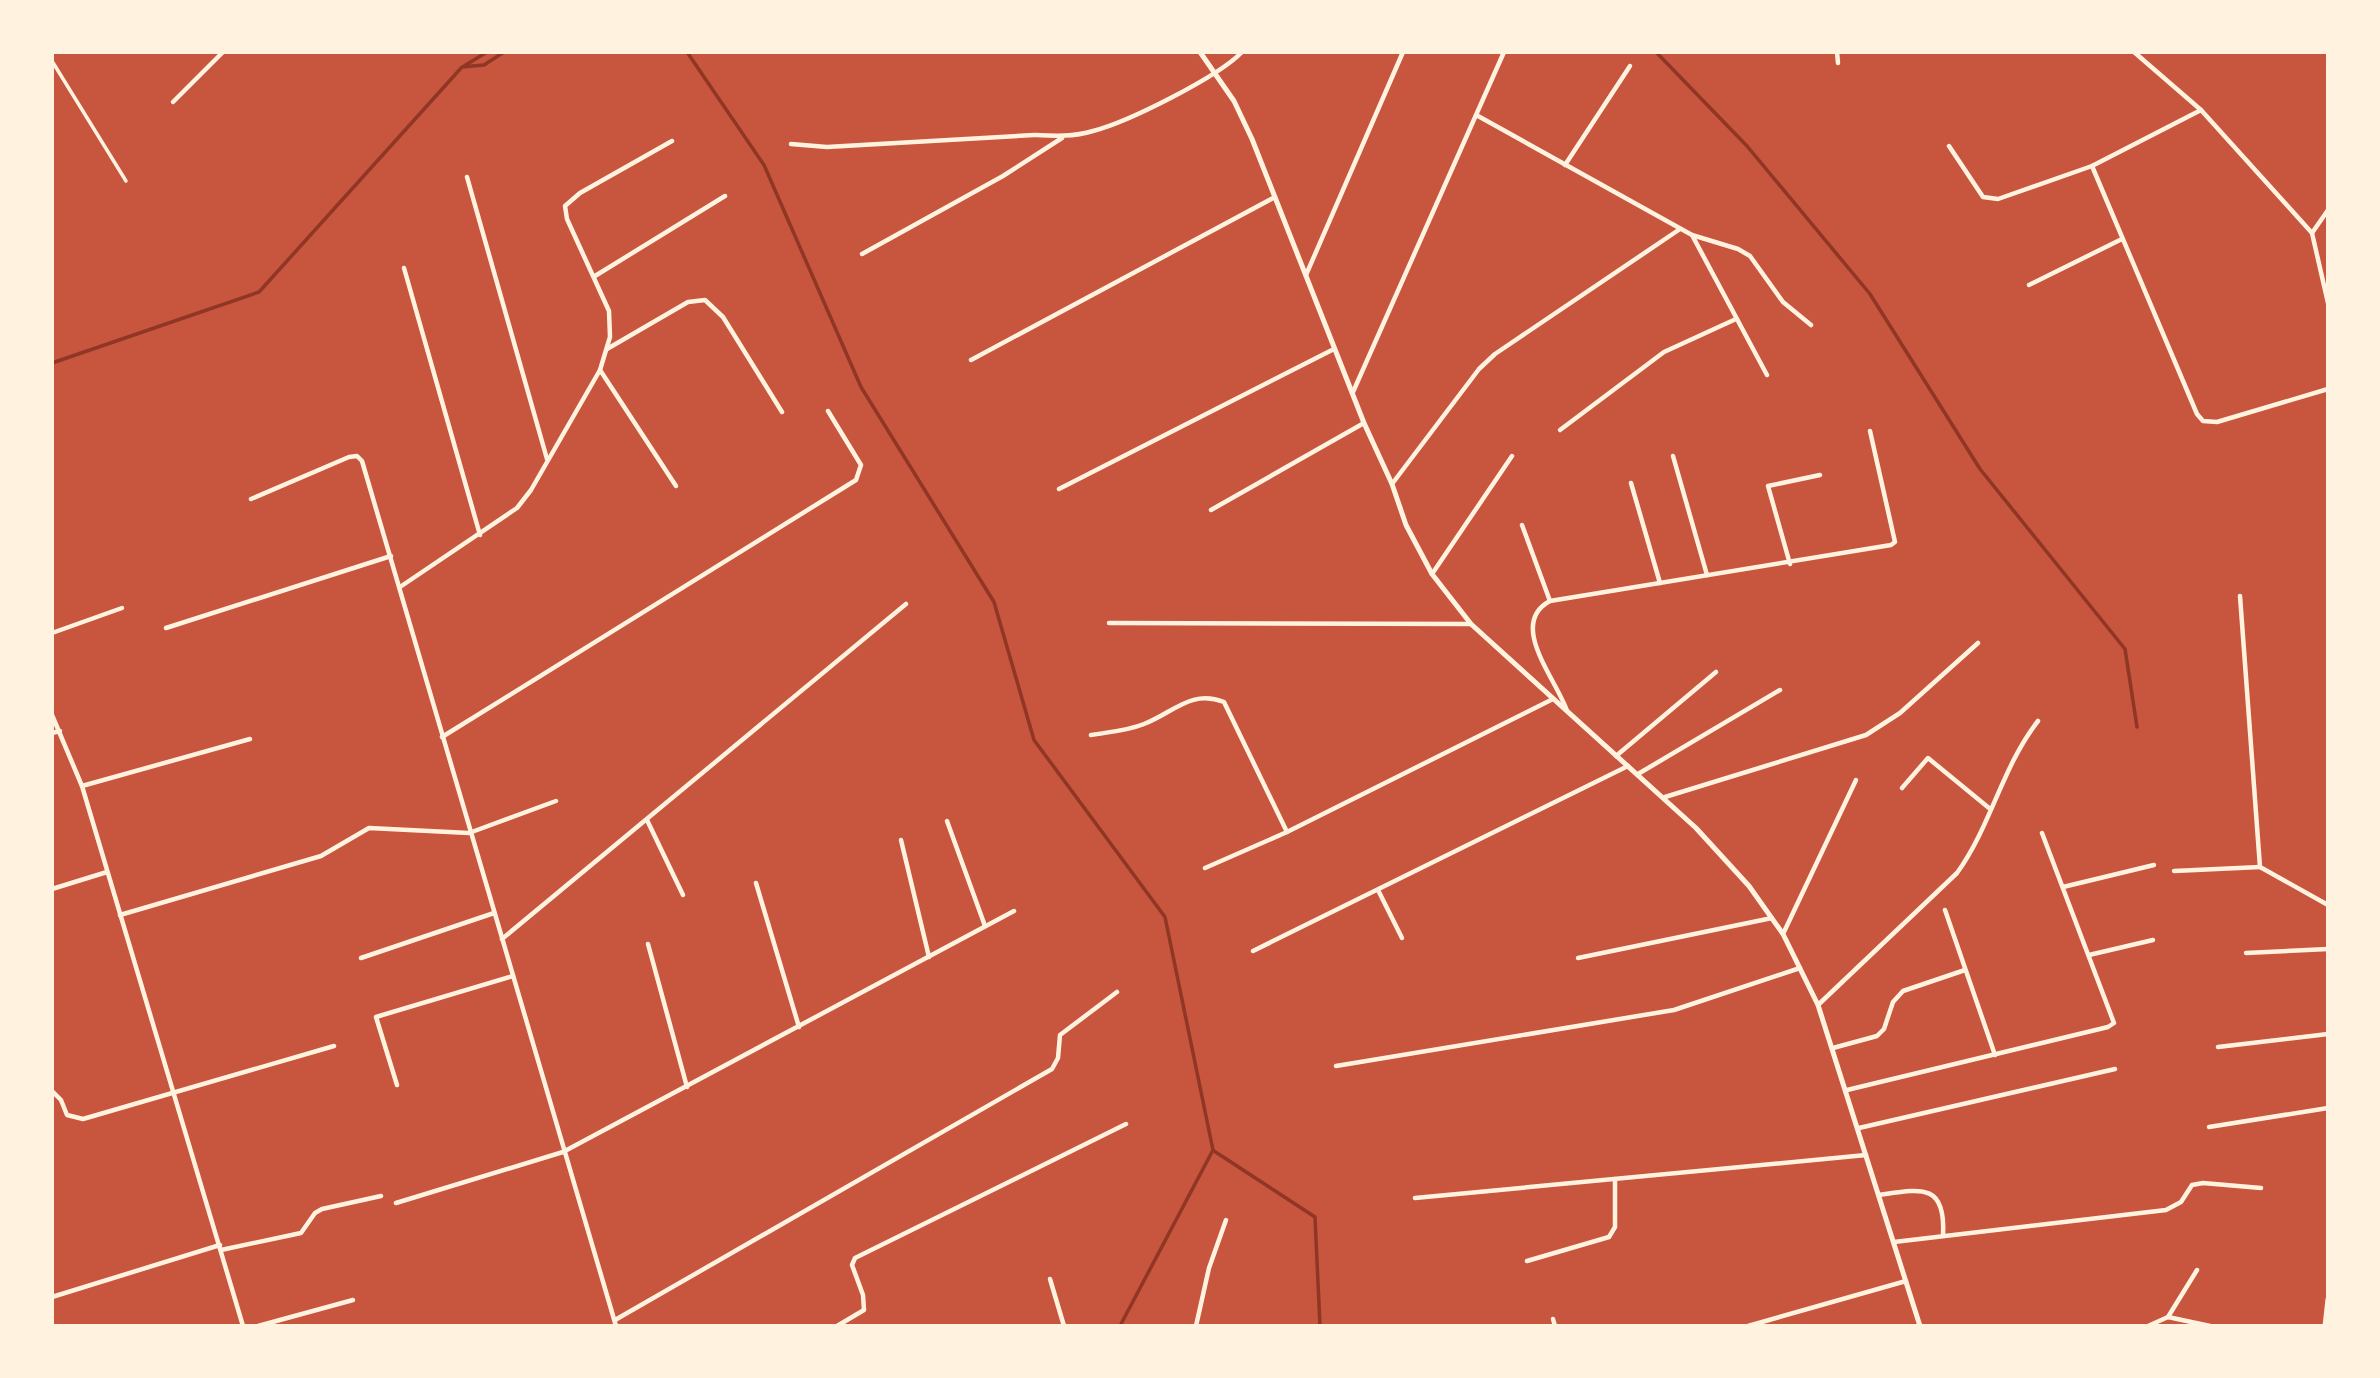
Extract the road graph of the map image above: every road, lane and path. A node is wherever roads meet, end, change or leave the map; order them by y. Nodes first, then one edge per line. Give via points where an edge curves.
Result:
1 (223, 52) edge
2 (1200, 52) edge
3 (1242, 52) edge
4 (1403, 52) edge
5 (1504, 52) edge
6 (1837, 52) edge
7 (2134, 52) edge
8 (52, 61) edge
9 (1838, 63) dead end
10 (1630, 66) dead end
11 (1216, 74) junction
12 (173, 102) dead end
13 (2201, 110) junction
14 (1478, 116) junction
15 (1062, 137) junction
16 (672, 141) dead end
17 (791, 144) dead end
18 (1948, 146) dead end
19 (1565, 164) junction
20 (2092, 166) junction
21 (467, 177) dead end
22 (126, 181) dead end
23 (725, 196) dead end
24 (1275, 197) junction
25 (2328, 210) edge
26 (1680, 229) junction
27 (2312, 233) junction
28 (1692, 235) junction
29 (2122, 239) junction
30 (862, 254) dead end
31 (404, 268) dead end
32 (1306, 275) junction
33 (594, 276) junction
34 (2029, 285) dead end
35 (2328, 303) edge
36 (1736, 319) junction
37 (1811, 325) dead end
38 (1334, 349) junction
39 (607, 350) junction
40 (971, 360) dead end
41 (600, 370) junction
42 (1767, 375) dead end
43 (2328, 389) edge
44 (1353, 392) junction
45 (828, 411) dead end
46 (782, 412) dead end
47 (1364, 423) junction
48 (1560, 430) dead end
49 (1870, 431) dead end
50 (1512, 456) dead end
51 (1673, 456) dead end
52 (547, 460) junction
53 (1820, 475) dead end
54 (1631, 483) dead end
55 (1392, 484) junction
56 (676, 486) dead end
57 (1059, 489) dead end
58 (251, 499) dead end
59 (1211, 510) dead end
60 (1522, 525) dead end
61 (480, 534) junction
62 (391, 556) junction
63 (1790, 564) junction
64 (1432, 574) junction
65 (1707, 575) junction
66 (1660, 583) junction
67 (400, 587) junction
68 (2240, 596) dead end
69 (1550, 601) junction
70 (906, 604) dead end
71 (122, 608) dead end
72 (1109, 623) dead end
73 (1471, 624) junction
74 (166, 628) dead end
75 (52, 633) edge
76 (1978, 643) dead end
77 (1716, 672) dead end
78 (1780, 690) dead end
79 (1552, 700) junction
80 (52, 715) edge
81 (1568, 715) junction
82 (2038, 721) dead end
83 (60, 731) junction
84 (52, 733) edge
85 (1091, 735) dead end
86 (442, 737) junction
87 (250, 739) dead end
88 (1616, 756) junction
89 (1628, 766) junction
90 (1638, 774) junction
91 (1856, 780) dead end
92 (82, 786) junction
93 (1902, 788) dead end
94 (1665, 797) junction
95 (556, 801) dead end
96 (1989, 808) junction
97 (647, 820) junction
98 (947, 821) dead end
99 (1287, 832) junction
100 (469, 833) junction
101 (2042, 833) dead end
102 (901, 840) dead end
103 (2154, 865) dead end
104 (2260, 867) junction
105 (1205, 868) dead end
106 (2174, 871) dead end
107 (107, 872) junction
108 (756, 883) dead end
109 (2063, 887) junction
110 (52, 889) edge
111 (1378, 890) junction
112 (683, 895) dead end
113 (2328, 905) edge
114 (1945, 910) dead end
115 (1014, 911) dead end
116 (494, 913) junction
117 (120, 915) junction
118 (1773, 918) junction
119 (985, 926) junction
120 (1783, 934) junction
121 (1402, 938) dead end
122 (502, 939) junction
123 (2153, 940) dead end
124 (648, 944) dead end
125 (2328, 949) edge
126 (1253, 951) dead end
127 (2246, 953) dead end
128 (2089, 955) junction
129 (929, 957) junction
130 (361, 958) dead end
131 (1577, 958) dead end
132 (1800, 968) junction
133 (1965, 970) junction
134 (513, 976) junction
135 (1117, 992) dead end
136 (1818, 1005) junction
137 (799, 1027) junction
138 (2328, 1034) edge
139 (334, 1046) dead end
140 (2218, 1047) dead end
141 (1833, 1048) junction
142 (1995, 1055) junction
143 (1336, 1066) dead end
144 (2115, 1069) dead end
145 (397, 1085) dead end
146 (687, 1087) junction
147 (52, 1090) edge
148 (1847, 1090) junction
149 (174, 1092) junction
150 (2328, 1108) edge
151 (1126, 1124) dead end
152 (2208, 1127) dead end
153 (1859, 1128) junction
154 (563, 1152) junction
155 (1867, 1155) junction
156 (1615, 1179) junction
157 (2261, 1188) dead end
158 (1879, 1195) junction
159 (381, 1196) dead end
160 (1415, 1198) dead end
161 (396, 1203) dead end
162 (1226, 1220) dead end
163 (1943, 1235) junction
164 (1894, 1242) junction
165 (220, 1247) junction
166 (1527, 1261) dead end
167 (2197, 1270) dead end
168 (1050, 1279) dead end
169 (1906, 1281) junction
170 (52, 1297) edge
171 (2328, 1299) edge
172 (353, 1300) dead end
173 (2168, 1317) junction
174 (1553, 1319) dead end
175 (615, 1322) edge
176 (243, 1325) edge
177 (258, 1325) edge
178 (837, 1325) edge
179 (1064, 1325) edge
180 (1196, 1325) edge
181 (1555, 1325) edge
182 (1748, 1325) edge
183 (1920, 1325) edge
184 (2148, 1325) edge
185 (2210, 1325) edge
186 (2325, 1325) edge

1 - 12 street
2 - 11 street
3 - 11 street
4 - 32 street
5 - 14 street
6 - 9 street
7 - 13 street
8 - 22 street
10 - 19 street
11 - 15 street via 1106,128
11 - 24 street via 1252,139
13 - 20 street
13 - 27 street
14 - 19 street
14 - 44 street
15 - 17 street via 827,147
15 - 30 street
16 - 33 street via 580,192 565,206
18 - 20 street via 1989,200
19 - 26 street
20 - 29 street
21 - 52 street
23 - 33 street
24 - 32 street
24 - 40 street
25 - 27 street
26 - 28 street
26 - 55 street via 1495,354
27 - 35 street
28 - 36 street
28 - 37 street via 1750,256 1783,302
29 - 34 street
29 - 43 street via 2203,421 2217,422
31 - 61 street
32 - 38 street
33 - 39 street via 612,322
36 - 42 street
36 - 48 street via 1664,352
38 - 44 street
38 - 57 street
39 - 41 street
39 - 46 street via 688,302 705,300 723,317
41 - 52 street
41 - 56 street
44 - 47 street
45 - 86 street via 861,466 856,480
47 - 55 street
47 - 59 street
49 - 63 street via 1895,542
50 - 64 street
51 - 65 street
52 - 61 street via 517,508
53 - 63 street via 1768,486
54 - 66 street
55 - 64 street via 1406,525
58 - 62 street via 304,474 358,457
60 - 69 street
61 - 67 street
62 - 67 street
62 - 74 street
63 - 65 street
64 - 73 street
65 - 66 street
66 - 69 street
67 - 86 street
68 - 104 street
69 - 81 street via 1537,608 1533,634
70 - 97 street
71 - 75 street
72 - 73 street
73 - 79 street
76 - 94 street via 1900,713 1866,735
77 - 88 street
78 - 90 street
79 - 81 street
79 - 99 street
80 - 83 street
81 - 88 street
82 - 96 street via 2020,744
83 - 84 street
83 - 92 street
85 - 99 street via 1144,724 1187,700 1204,697 1224,702
86 - 100 street
87 - 92 street
88 - 89 street
89 - 90 street
89 - 111 street
90 - 94 street
91 - 120 street
92 - 107 street
93 - 96 street via 1928,758
94 - 118 street via 1732,866
95 - 100 street
96 - 136 street via 1970,856 1957,873
97 - 112 street
97 - 122 street
98 - 119 street
99 - 105 street
100 - 116 street
100 - 117 street via 369,828 311,859
101 - 109 street
102 - 129 street
103 - 109 street
104 - 106 street
104 - 113 street
107 - 110 street
107 - 117 street
108 - 137 street
109 - 128 street
111 - 121 street
111 - 126 street
114 - 133 street
115 - 119 street
116 - 122 street
116 - 130 street
117 - 149 street
118 - 120 street
118 - 131 street
119 - 129 street
120 - 132 street
122 - 134 street
123 - 128 street
124 - 146 street
125 - 127 street
128 - 142 street via 2114,1023
129 - 137 street
132 - 136 street
132 - 143 street via 1674,1010
133 - 141 street via 1903,991 1877,1036
133 - 142 street
134 - 145 street via 376,1017
134 - 154 street
135 - 175 street via 1060,1035 1052,1069
136 - 141 street
137 - 146 street
138 - 140 street
139 - 149 street
141 - 148 street
142 - 148 street
144 - 153 street
146 - 154 street
147 - 149 street via 67,1115 76,1119
148 - 153 street
149 - 165 street
150 - 152 street
151 - 178 street via 855,1258 852,1265 864,1310
153 - 155 street
154 - 161 street
154 - 175 street
155 - 156 street
155 - 158 street
156 - 160 street
156 - 166 street via 1615,1227 1609,1237
157 - 163 street via 2203,1182 2192,1185 2181,1202 2166,1210
158 - 163 street via 1929,1191 1943,1210
158 - 164 street
159 - 165 street via 322,1209 301,1233
162 - 180 street
163 - 164 street
164 - 169 street
165 - 170 street
165 - 176 street
167 - 173 street
168 - 179 street
169 - 182 street
169 - 183 street
171 - 186 street
172 - 177 street
173 - 184 street
173 - 185 street
174 - 181 street

